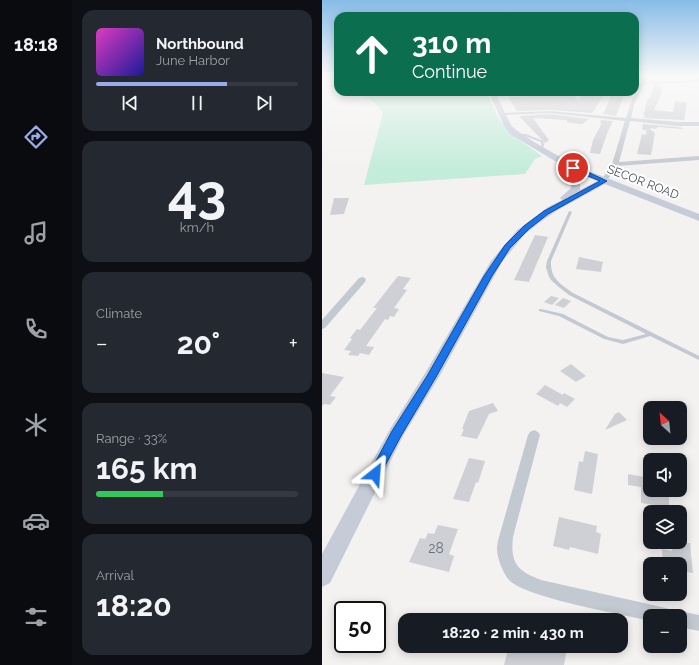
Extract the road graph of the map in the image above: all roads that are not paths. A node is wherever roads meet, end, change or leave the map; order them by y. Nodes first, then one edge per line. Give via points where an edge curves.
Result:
1 (498, 107) edge
2 (632, 107) edge
3 (501, 114) junction
4 (629, 119) junction
5 (699, 124) edge
6 (553, 158) junction
7 (699, 158) edge
8 (615, 164) junction
9 (604, 181) junction
10 (552, 209) junction
11 (570, 212) dead end
12 (699, 218) edge
13 (362, 280) dead end
14 (541, 310) dead end
15 (322, 326) edge
16 (651, 334) junction
17 (699, 358) edge
18 (534, 435) dead end
19 (322, 576) edge
20 (643, 611) edge
21 (687, 620) edge
22 (699, 623) edge

1 - 3 main road, SECOR ROAD
2 - 4 street
3 - 4 street via 550,112
3 - 6 main road, SECOR ROAD via 508,126 518,135
4 - 5 street
4 - 8 street
6 - 9 main road, SECOR ROAD
6 - 10 main road via 568,170 576,183 576,189
7 - 8 street
8 - 9 street
9 - 10 main road
9 - 12 main road, SECOR ROAD
10 - 19 main road via 521,232 497,261 396,434
11 - 16 lane via 549,261 549,276 571,294
13 - 15 street
14 - 16 lane via 561,315 606,338 623,342
16 - 17 lane
18 - 20 street via 504,550 514,574 541,588
21 - 22 street

